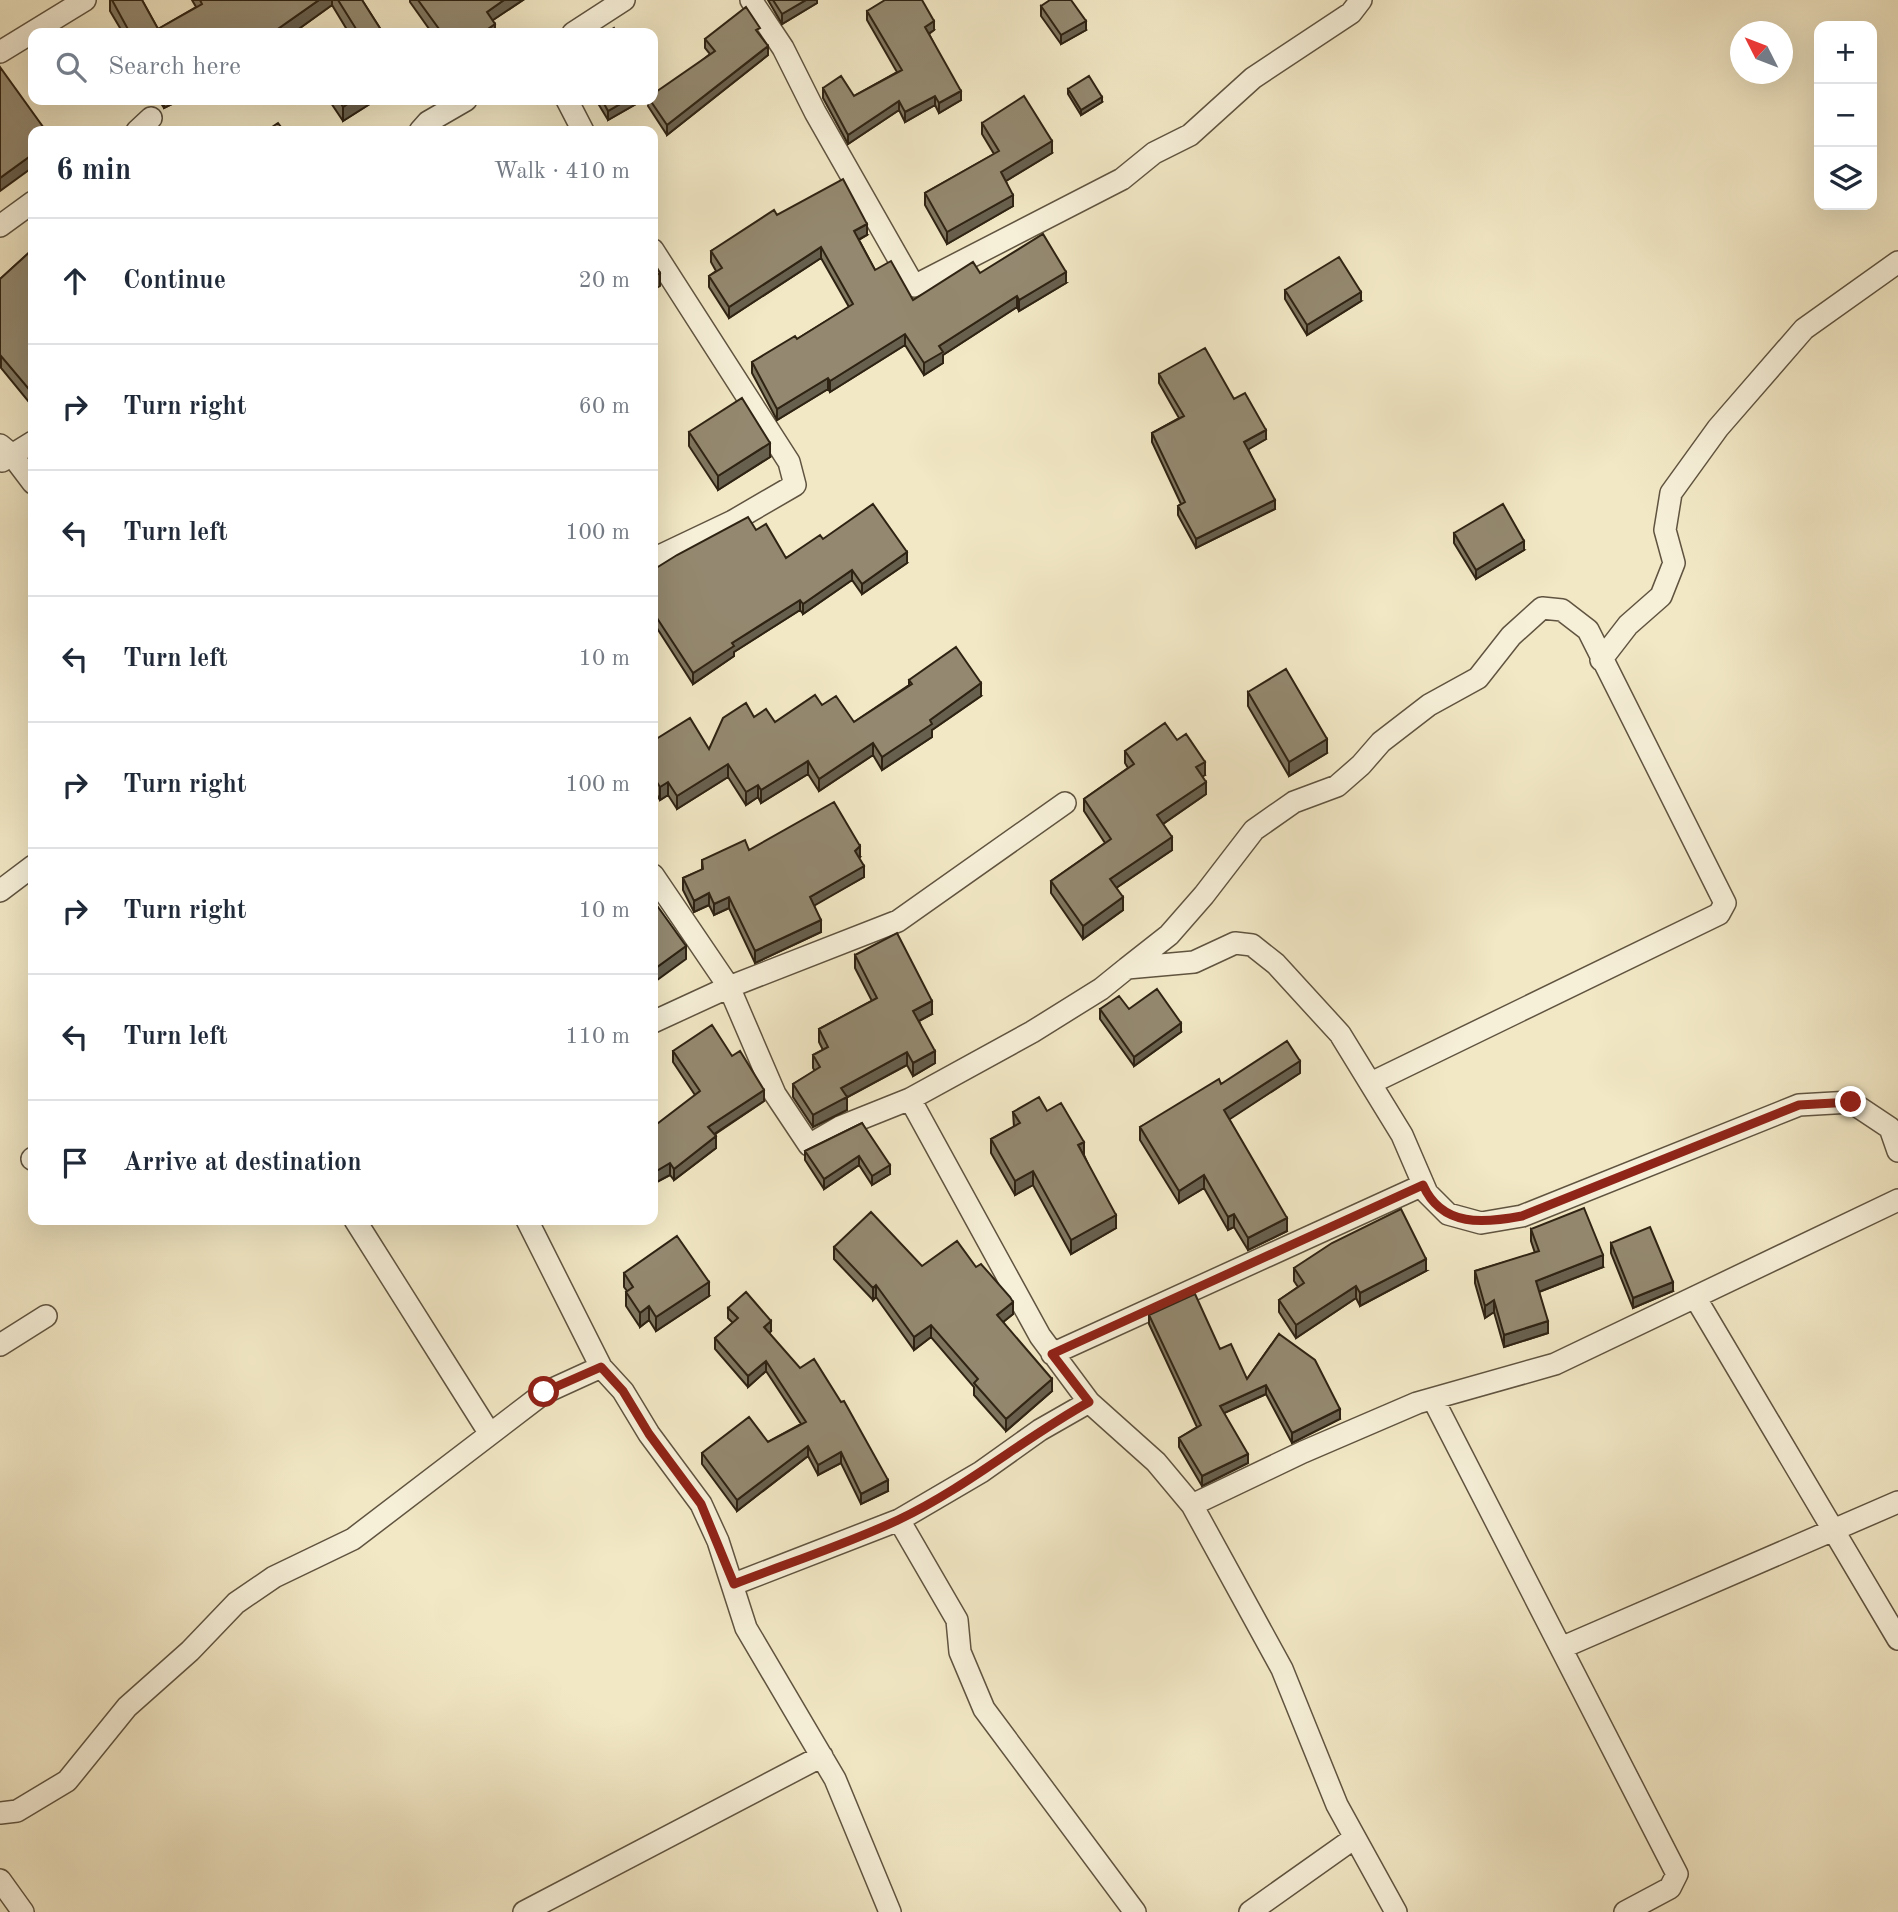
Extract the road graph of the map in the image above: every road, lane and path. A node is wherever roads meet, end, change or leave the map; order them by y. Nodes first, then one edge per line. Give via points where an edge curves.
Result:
1 (85, 0) edge
2 (624, 0) edge
3 (751, 0) edge
4 (1361, 0) edge
5 (39, 28) edge
6 (581, 28) edge
7 (28, 35) edge
8 (0, 52) edge
9 (458, 105) edge
10 (570, 105) edge
11 (424, 126) edge
12 (580, 126) edge
13 (28, 206) edge
14 (0, 226) edge
15 (658, 258) edge
16 (1898, 262) edge
17 (28, 444) edge
18 (4, 454) edge
19 (28, 478) edge
20 (658, 557) edge
21 (1601, 660) junction
22 (1065, 803) dead end
23 (28, 870) edge
24 (658, 882) edge
25 (0, 891) edge
26 (1127, 968) junction
27 (729, 987) junction
28 (658, 1020) edge
29 (1371, 1083) junction
30 (910, 1099) junction
31 (1898, 1151) edge
32 (1423, 1185) junction
33 (1898, 1200) edge
34 (358, 1225) edge
35 (530, 1225) edge
36 (1695, 1297) junction
37 (46, 1316) dead end
38 (0, 1345) edge
39 (1052, 1354) junction
40 (601, 1367) junction
41 (1433, 1399) junction
42 (1089, 1402) junction
43 (490, 1434) junction
44 (1898, 1502) edge
45 (1192, 1505) junction
46 (899, 1520) junction
47 (1833, 1530) junction
48 (734, 1584) junction
49 (1898, 1639) edge
50 (1561, 1648) junction
51 (822, 1756) junction
52 (0, 1813) edge
53 (1353, 1839) junction
54 (524, 1912) edge
55 (890, 1912) edge
56 (1135, 1912) edge
57 (1250, 1912) edge
58 (1396, 1912) edge
59 (1625, 1912) edge

1 - 5 street
2 - 6 street
3 - 4 street via 783,48 914,286 1122,179 1154,153 1190,135 1253,78 1351,13
7 - 8 street
9 - 11 street
10 - 12 street
13 - 14 street
15 - 20 street via 789,461 795,485
16 - 21 street via 1804,329 1718,428 1671,493 1665,530 1674,563 1661,596 1628,625
17 - 18 street
18 - 19 street
21 - 26 street via 1588,630 1562,610 1542,608 1511,636 1478,678 1429,705 1381,742 1337,786 1294,802 1254,830 1169,935
21 - 29 street via 1725,903 1719,914
22 - 27 street via 898,921
23 - 25 street
24 - 27 street
26 - 29 street via 1194,962 1235,943 1252,945 1276,964 1340,1034
26 - 30 street via 1032,1032
27 - 28 street
27 - 30 street via 775,1094 809,1145 840,1127
29 - 32 street via 1402,1135
30 - 39 street
31 - 32 street via 1890,1128 1851,1102 1799,1105 1522,1216 1481,1223 1448,1214
32 - 39 street
33 - 36 street
34 - 43 street
35 - 40 street
36 - 41 street via 1555,1364
36 - 47 street
37 - 38 street
39 - 42 street
40 - 43 street via 544,1392
40 - 48 street via 623,1391 701,1504
41 - 45 street via 1378,1419
41 - 50 street
42 - 45 street via 1156,1462
42 - 46 street
43 - 52 street via 353,1539 274,1577 236,1603 127,1707 67,1782 17,1811
44 - 47 street
45 - 53 street via 1282,1669
46 - 48 street
46 - 56 street via 957,1620 960,1652 984,1709
47 - 49 street
47 - 50 street
48 - 51 street via 746,1628
50 - 59 street via 1677,1874 1670,1888
51 - 54 street
51 - 55 street
53 - 57 street
53 - 58 street

